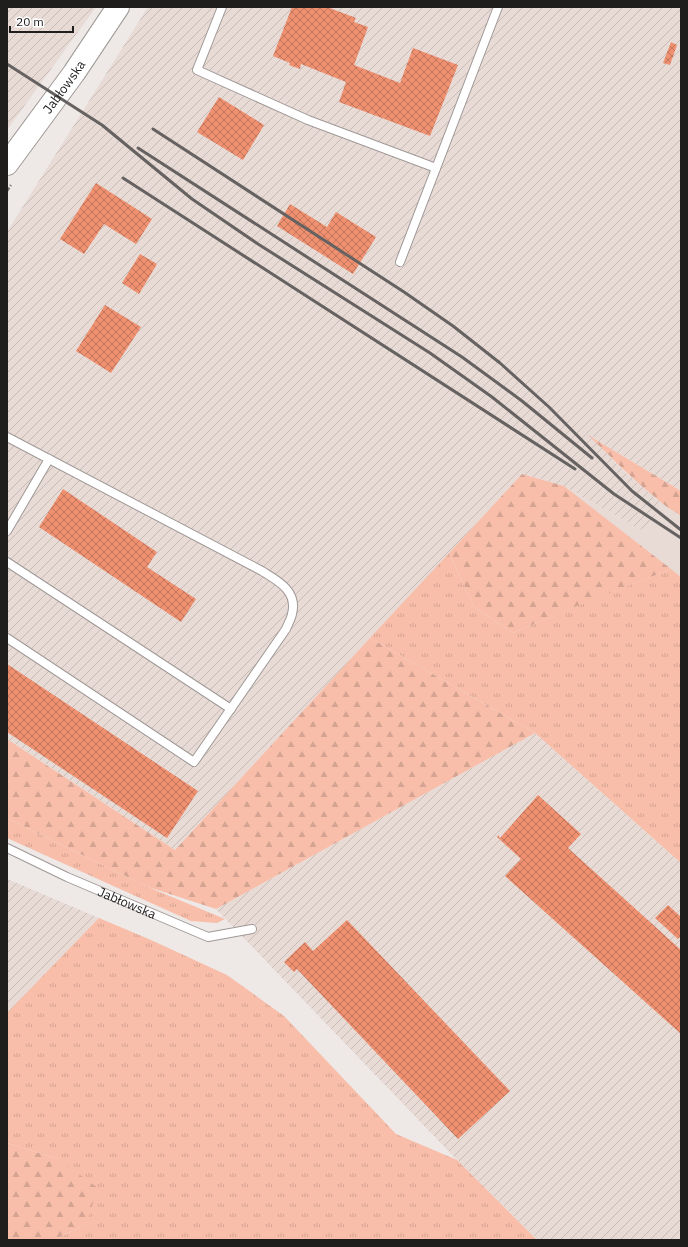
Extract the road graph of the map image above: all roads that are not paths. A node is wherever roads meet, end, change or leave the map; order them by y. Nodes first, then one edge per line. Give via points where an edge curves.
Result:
1 (118, 7) edge
2 (222, 7) edge
3 (498, 7) edge
4 (7, 164) edge
5 (436, 168) junction
6 (400, 262) dead end
7 (7, 437) edge
8 (49, 459) junction
9 (7, 531) edge
10 (7, 562) edge
11 (7, 638) edge
12 (231, 709) junction
13 (7, 848) edge
14 (252, 929) dead end

1 - 4 main road, Jabłowska via 74,73
2 - 5 lane via 197,70 308,120
3 - 5 lane
5 - 6 lane
7 - 8 lane
8 - 9 lane
8 - 12 lane via 262,571 286,587 292,598 292,613 286,629
10 - 12 lane
11 - 12 lane via 194,762
13 - 14 lane, Jabłowska via 208,937

